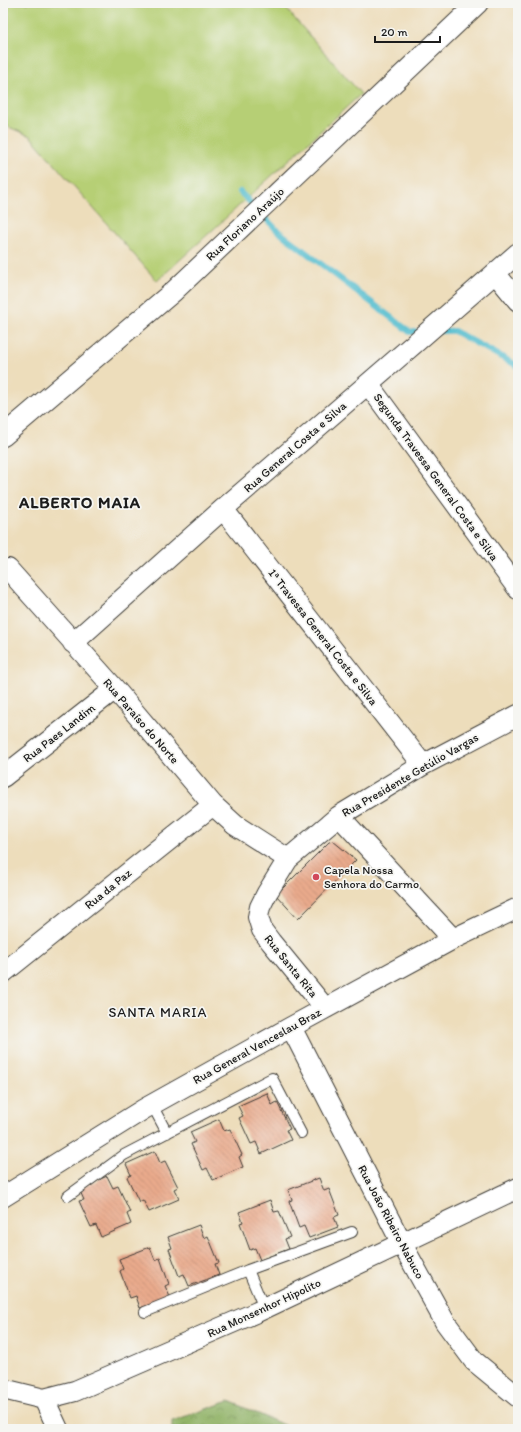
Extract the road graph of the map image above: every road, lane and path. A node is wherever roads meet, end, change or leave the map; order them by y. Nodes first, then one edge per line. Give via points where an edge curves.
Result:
1 (478, 3) edge
2 (518, 253) edge
3 (495, 273) junction
4 (518, 301) edge
5 (368, 384) junction
6 (3, 436) edge
7 (222, 509) junction
8 (8, 569) dead end
9 (518, 589) edge
10 (73, 643) junction
11 (115, 689) junction
12 (518, 715) edge
13 (423, 764) junction
14 (3, 777) edge
15 (213, 805) junction
16 (339, 816) junction
17 (288, 859) junction
18 (518, 908) edge
19 (453, 939) junction
20 (3, 973) edge
21 (325, 1008) junction
22 (292, 1027) junction
23 (152, 1105) junction
24 (167, 1133) junction
25 (301, 1133) dead end
26 (518, 1188) edge
27 (3, 1196) edge
28 (68, 1196) dead end
29 (352, 1232) dead end
30 (402, 1244) junction
31 (248, 1270) junction
32 (264, 1308) junction
33 (145, 1312) dead end
34 (3, 1389) edge
35 (518, 1397) edge
36 (44, 1399) junction
37 (58, 1429) edge

1 - 6 street, Rua Floriano Araújo via 174,291
2 - 3 street, Rua General Costa e Silva
3 - 4 street
3 - 5 street, Rua General Costa e Silva
5 - 7 street, Rua General Costa e Silva
5 - 9 street, Segunda Travessa General Costa e Silva
7 - 10 street, Rua General Costa e Silva
7 - 13 street, 1ª Travessa General Costa e Silva
8 - 10 street, Rua Paraíso do Norte
10 - 11 street, Rua Paraíso do Norte
11 - 14 street, Rua Paes Landim
11 - 15 street, Rua Paraíso do Norte
12 - 13 street, Rua Presidente Getúlio Vargas
13 - 16 street, Rua Presidente Getúlio Vargas
15 - 17 street, Rua Paraíso do Norte via 235,824
15 - 20 street, Rua da Paz
16 - 17 street, Rua Presidente Getúlio Vargas
16 - 19 street
17 - 21 street, Rua Santa Rita via 267,893 258,917 262,930
18 - 19 street, Rua General Venceslau Braz
19 - 21 street, Rua General Venceslau Braz
21 - 22 street, Rua General Venceslau Braz
22 - 23 street, Rua General Venceslau Braz
22 - 30 street, Rua João Ribeiro Nabuco
23 - 24 lane
23 - 27 street, Rua General Venceslau Braz
24 - 25 lane via 272,1078
24 - 28 lane via 124,1155
26 - 30 street, Rua Monsenhor Hipolito
29 - 31 lane
30 - 32 street, Rua Monsenhor Hipolito
30 - 35 street, Rua João Ribeiro Nabuco via 445,1322 474,1361
31 - 32 lane
31 - 33 lane
32 - 36 street, Rua Monsenhor Hipolito via 75,1391
34 - 36 street, Rua Monsenhor Hipolito
36 - 37 street

